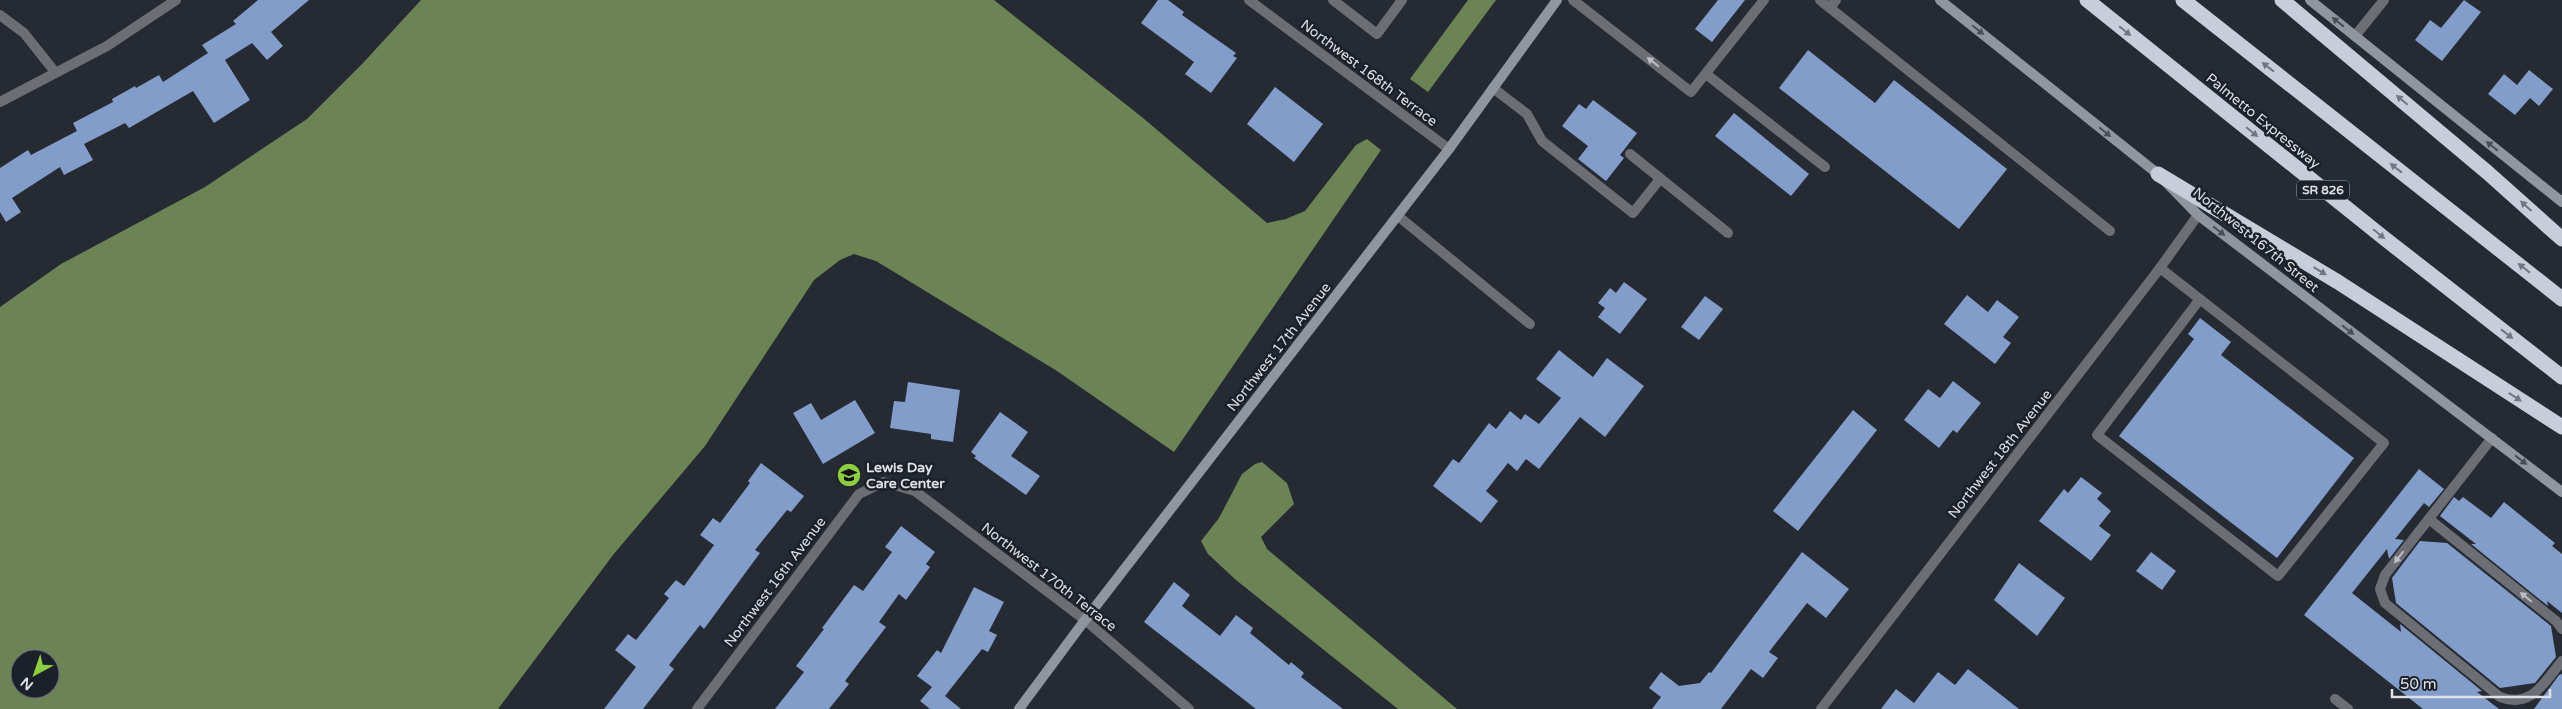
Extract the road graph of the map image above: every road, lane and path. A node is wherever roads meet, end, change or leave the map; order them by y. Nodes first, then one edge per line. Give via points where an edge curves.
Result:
1 (176, 0) edge
2 (1249, 0) edge
3 (1333, 0) edge
4 (1402, 0) edge
5 (1557, 0) edge
6 (1573, 0) edge
7 (1764, 0) edge
8 (1820, 0) edge
9 (1940, 0) edge
10 (2087, 0) edge
11 (2183, 0) edge
12 (2282, 0) edge
13 (2310, 0) edge
14 (2384, 0) edge
15 (1833, 4) edge
16 (0, 15) edge
17 (2355, 36) junction
18 (55, 72) junction
19 (1706, 74) junction
20 (1493, 88) junction
21 (0, 102) edge
22 (1449, 149) junction
23 (1630, 154) dead end
24 (1825, 167) dead end
25 (2158, 174) junction
26 (1660, 179) junction
27 (2562, 202) edge
28 (2198, 215) junction
29 (1398, 216) junction
30 (2110, 231) dead end
31 (1728, 233) dead end
32 (2562, 239) edge
33 (2160, 268) junction
34 (2200, 299) junction
35 (2562, 299) edge
36 (1530, 324) dead end
37 (2562, 377) edge
38 (2562, 428) edge
39 (2492, 438) junction
40 (884, 482) joint
41 (2562, 492) edge
42 (2429, 519) junction
43 (1085, 620) junction
44 (2562, 629) edge
45 (2562, 661) edge
46 (2335, 699) dead end
47 (697, 709) edge
48 (1019, 709) edge
49 (1189, 709) edge
50 (1821, 709) edge
51 (2348, 709) edge

1 - 18 street via 107,46
2 - 22 street, Northwest 168th Terrace
3 - 4 street via 1377,34
5 - 20 street, Northwest 17th Avenue
19 -> 6 street via 1691,92
7 - 19 street
8 - 15 street
9 -> 25 street, Northwest 167th Street
10 -> 37 highway, Palmetto Expressway / SR 826
35 -> 11 highway
32 -> 12 highway
17 -> 13 street
14 - 17 street
15 - 30 street
16 - 18 street via 24,33
27 -> 17 street
18 - 21 street
19 - 24 street
20 - 22 street, Northwest 17th Avenue
20 - 26 street via 1527,114 1542,141 1633,213
22 - 29 street, Northwest 17th Avenue
23 - 26 street
25 - 28 street, Northwest 167th Street
25 -> 38 highway via 2338,282
26 - 31 street
28 - 33 street, Northwest 18th Avenue
28 -> 39 street, Northwest 167th Street
29 - 36 street
29 - 43 street, Northwest 17th Avenue
33 - 34 street
33 - 50 street, Northwest 18th Avenue
34 - 34 street via 2384,443 2278,576 2097,436
39 -> 41 street, Northwest 167th Street
39 - 42 street
40 - 43 street, Northwest 170th Terrace via 915,491
40 - 47 street, Northwest 16th Avenue via 860,494
44 -> 42 street
42 -> 45 street via 2385,575 2380,589 2385,604 2500,697 2510,701 2522,702 2532,696
43 - 48 street, Northwest 17th Avenue
43 - 49 street, Northwest 170th Terrace
46 - 51 street

